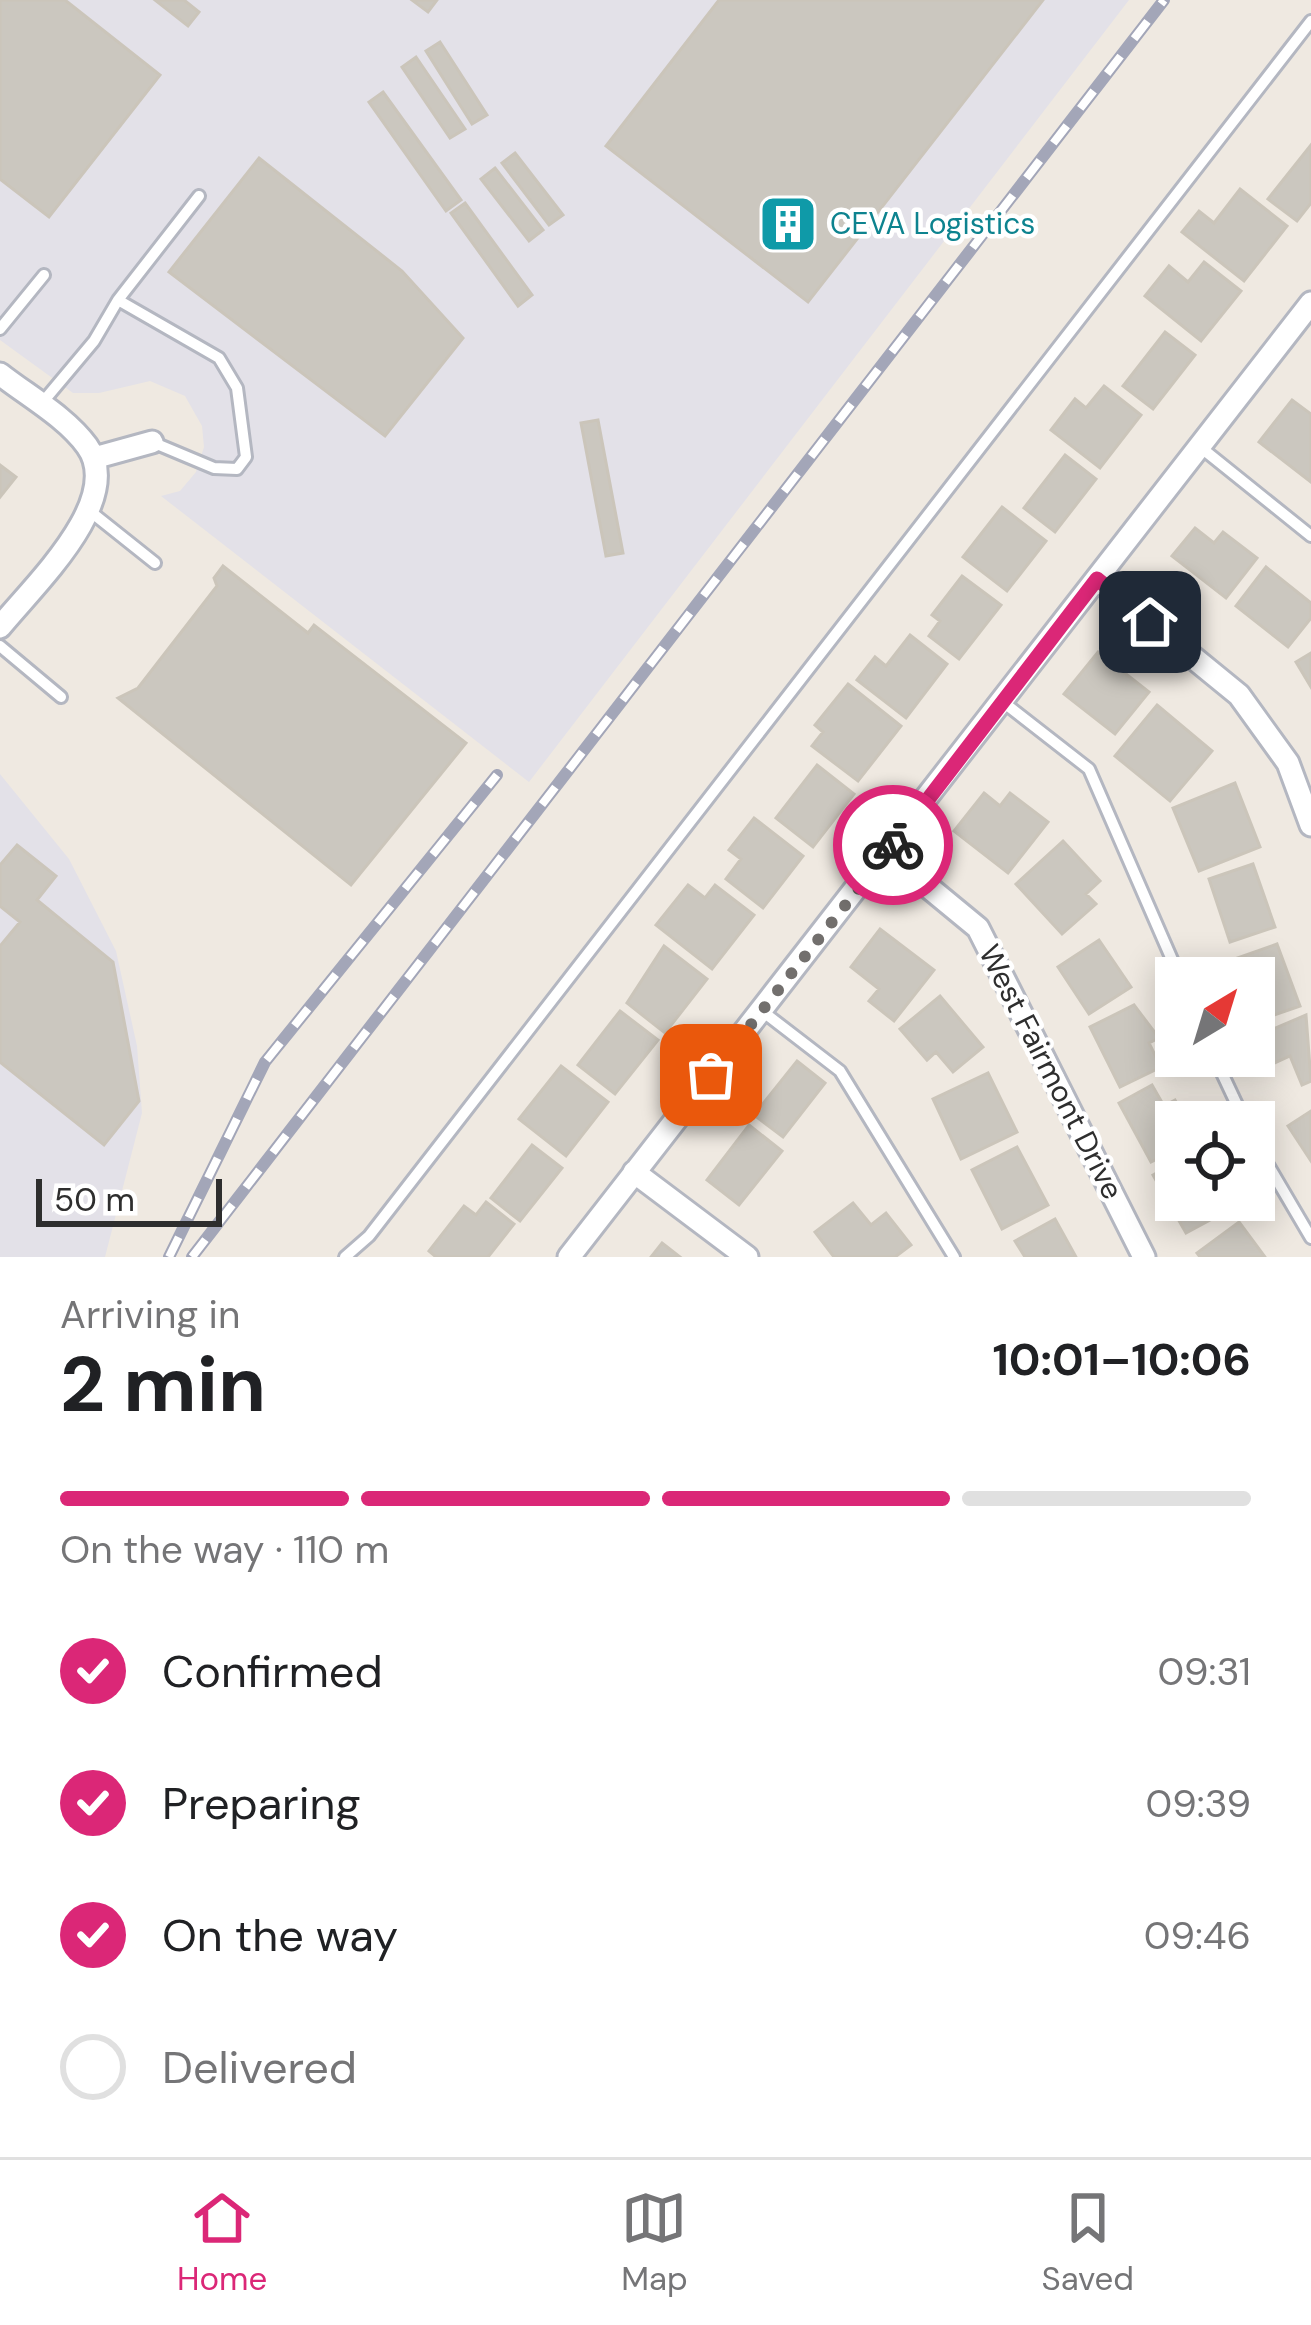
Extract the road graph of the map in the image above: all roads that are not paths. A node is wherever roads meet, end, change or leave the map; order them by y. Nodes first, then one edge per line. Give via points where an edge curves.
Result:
1 (1311, 21) edge
2 (199, 196) dead end
3 (44, 275) dead end
4 (118, 300) junction
5 (1311, 303) edge
6 (1292, 327) junction
7 (0, 329) edge
8 (1311, 341) edge
9 (0, 374) edge
10 (40, 405) junction
11 (152, 442) joint
12 (1199, 446) junction
13 (96, 465) junction
14 (91, 512) junction
15 (1311, 536) edge
16 (155, 563) dead end
17 (1097, 579) junction
18 (0, 627) edge
19 (0, 646) edge
20 (61, 697) dead end
21 (1003, 702) junction
22 (1311, 825) edge
23 (887, 853) junction
24 (1171, 957) edge
25 (762, 1011) junction
26 (634, 1172) junction
27 (1275, 1177) edge
28 (1311, 1238) edge
29 (346, 1257) edge
30 (568, 1257) edge
31 (747, 1257) edge
32 (953, 1257) edge
33 (1144, 1257) edge

1 - 29 lane
2 - 4 lane
3 - 7 lane
4 - 10 lane
4 - 11 lane via 220,358 237,388 246,458 237,470 214,468
5 - 6 street
6 - 8 street
6 - 12 street
9 - 10 street
10 - 13 street via 76,434
11 - 13 street
12 - 15 lane
12 - 17 street
13 - 14 street
14 - 16 lane
14 - 18 street
17 - 21 street
17 - 22 street via 1240,695 1288,763
19 - 20 lane
21 - 23 street
21 - 24 lane via 1089,769
23 - 25 street
23 - 33 street, West Fairmont Drive via 978,928
25 - 26 street
25 - 32 lane via 840,1071
26 - 30 street
26 - 31 street
27 - 28 lane

